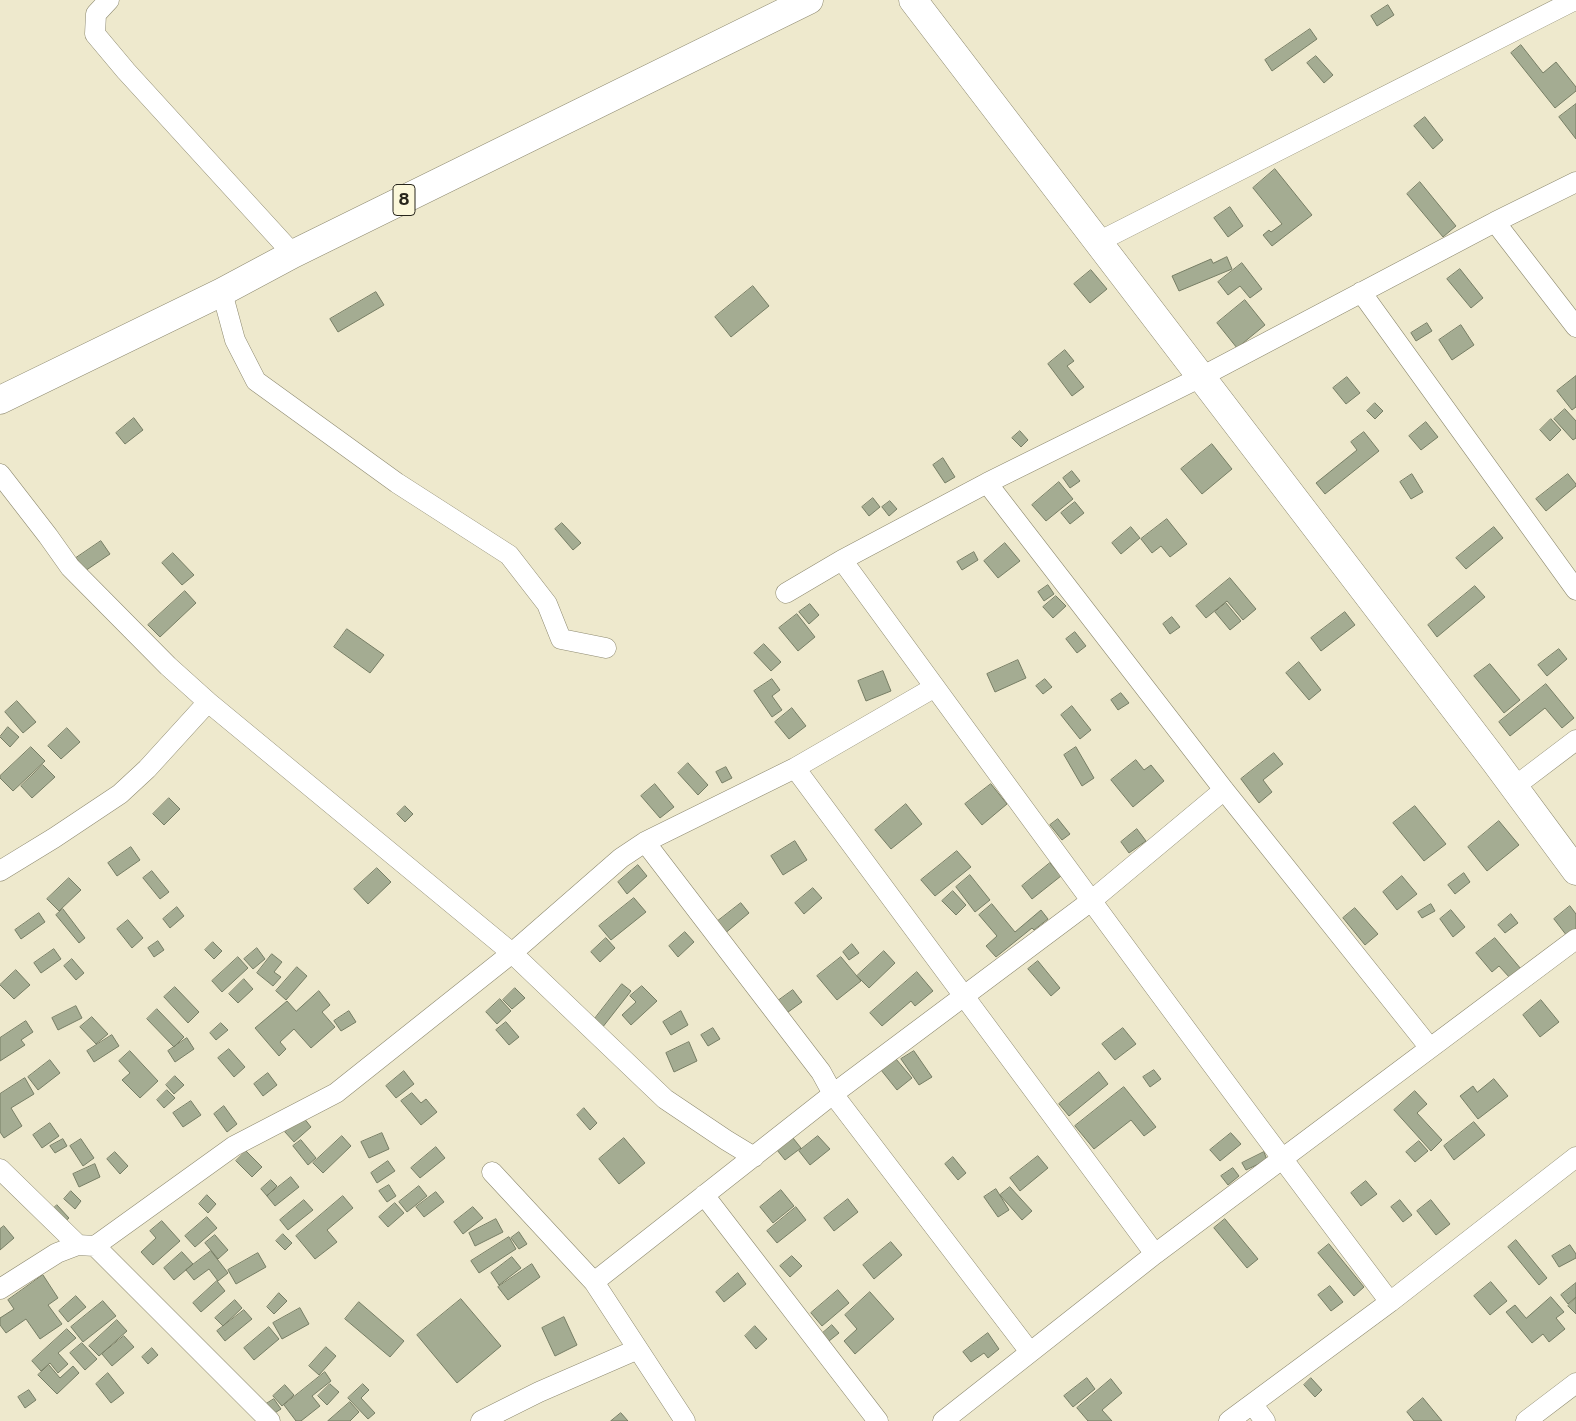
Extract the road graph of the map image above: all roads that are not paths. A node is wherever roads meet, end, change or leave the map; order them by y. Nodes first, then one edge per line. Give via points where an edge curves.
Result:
1 (109, 0) edge
2 (809, 0) edge
3 (913, 0) edge
4 (1572, 4) edge
5 (1576, 182) edge
6 (1495, 222) junction
7 (1098, 242) junction
8 (294, 254) junction
9 (222, 292) junction
10 (1361, 292) junction
11 (1576, 327) edge
12 (1201, 377) junction
13 (0, 400) edge
14 (0, 474) edge
15 (987, 483) junction
16 (842, 560) junction
17 (1576, 590) edge
18 (786, 594) dead end
19 (606, 648) dead end
20 (935, 687) junction
21 (208, 702) junction
22 (1576, 740) edge
23 (795, 768) junction
24 (1514, 787) junction
25 (1224, 790) junction
26 (645, 842) junction
27 (0, 871) edge
28 (1576, 871) edge
29 (1091, 901) junction
30 (1576, 939) edge
31 (512, 953) junction
32 (963, 996) junction
33 (1430, 1048) junction
34 (833, 1094) junction
35 (754, 1157) junction
36 (1576, 1158) edge
37 (1282, 1160) junction
38 (0, 1169) edge
39 (492, 1172) dead end
40 (704, 1195) junction
41 (86, 1245) junction
42 (1155, 1254) junction
43 (594, 1282) junction
44 (0, 1289) edge
45 (1390, 1302) junction
46 (638, 1349) junction
47 (1030, 1352) junction
48 (1575, 1386) edge
49 (1252, 1405) junction
50 (270, 1421) edge
51 (481, 1421) edge
52 (685, 1421) edge
53 (878, 1421) edge
54 (943, 1421) edge
55 (1229, 1421) edge
56 (1265, 1421) edge
57 (1526, 1421) edge

1 - 8 street via 96,14 95,34
2 - 8 street, 8
3 - 7 street
4 - 7 street
5 - 6 street
6 - 10 street
6 - 11 street
7 - 12 street
8 - 9 street, 8
9 - 13 street, 8
9 - 19 street via 235,340 256,381 397,483 509,555 547,604 561,639
10 - 12 street
10 - 17 street
12 - 15 street
12 - 24 street
14 - 21 street via 70,567
15 - 16 street
15 - 25 street
16 - 18 street
16 - 20 street
20 - 23 street
20 - 29 street
21 - 27 street via 120,794
21 - 31 street
22 - 24 street
23 - 26 street
23 - 32 street
24 - 28 street
25 - 29 street
25 - 33 street
26 - 31 street via 621,858
26 - 34 street via 821,1072
29 - 32 street
29 - 37 street
30 - 33 street
31 - 35 street via 666,1098
31 - 41 street via 336,1093 234,1146
32 - 34 street
32 - 42 street
33 - 37 street
34 - 35 street
34 - 47 street
35 - 40 street
36 - 45 street
37 - 42 street
37 - 45 street
38 - 41 street
39 - 43 street
40 - 43 street
40 - 53 street
41 - 44 street via 57,1253
41 - 50 street
42 - 47 street
43 - 46 street
45 - 49 street
46 - 51 street
46 - 52 street
47 - 54 street
48 - 57 street
49 - 55 street
49 - 56 street

